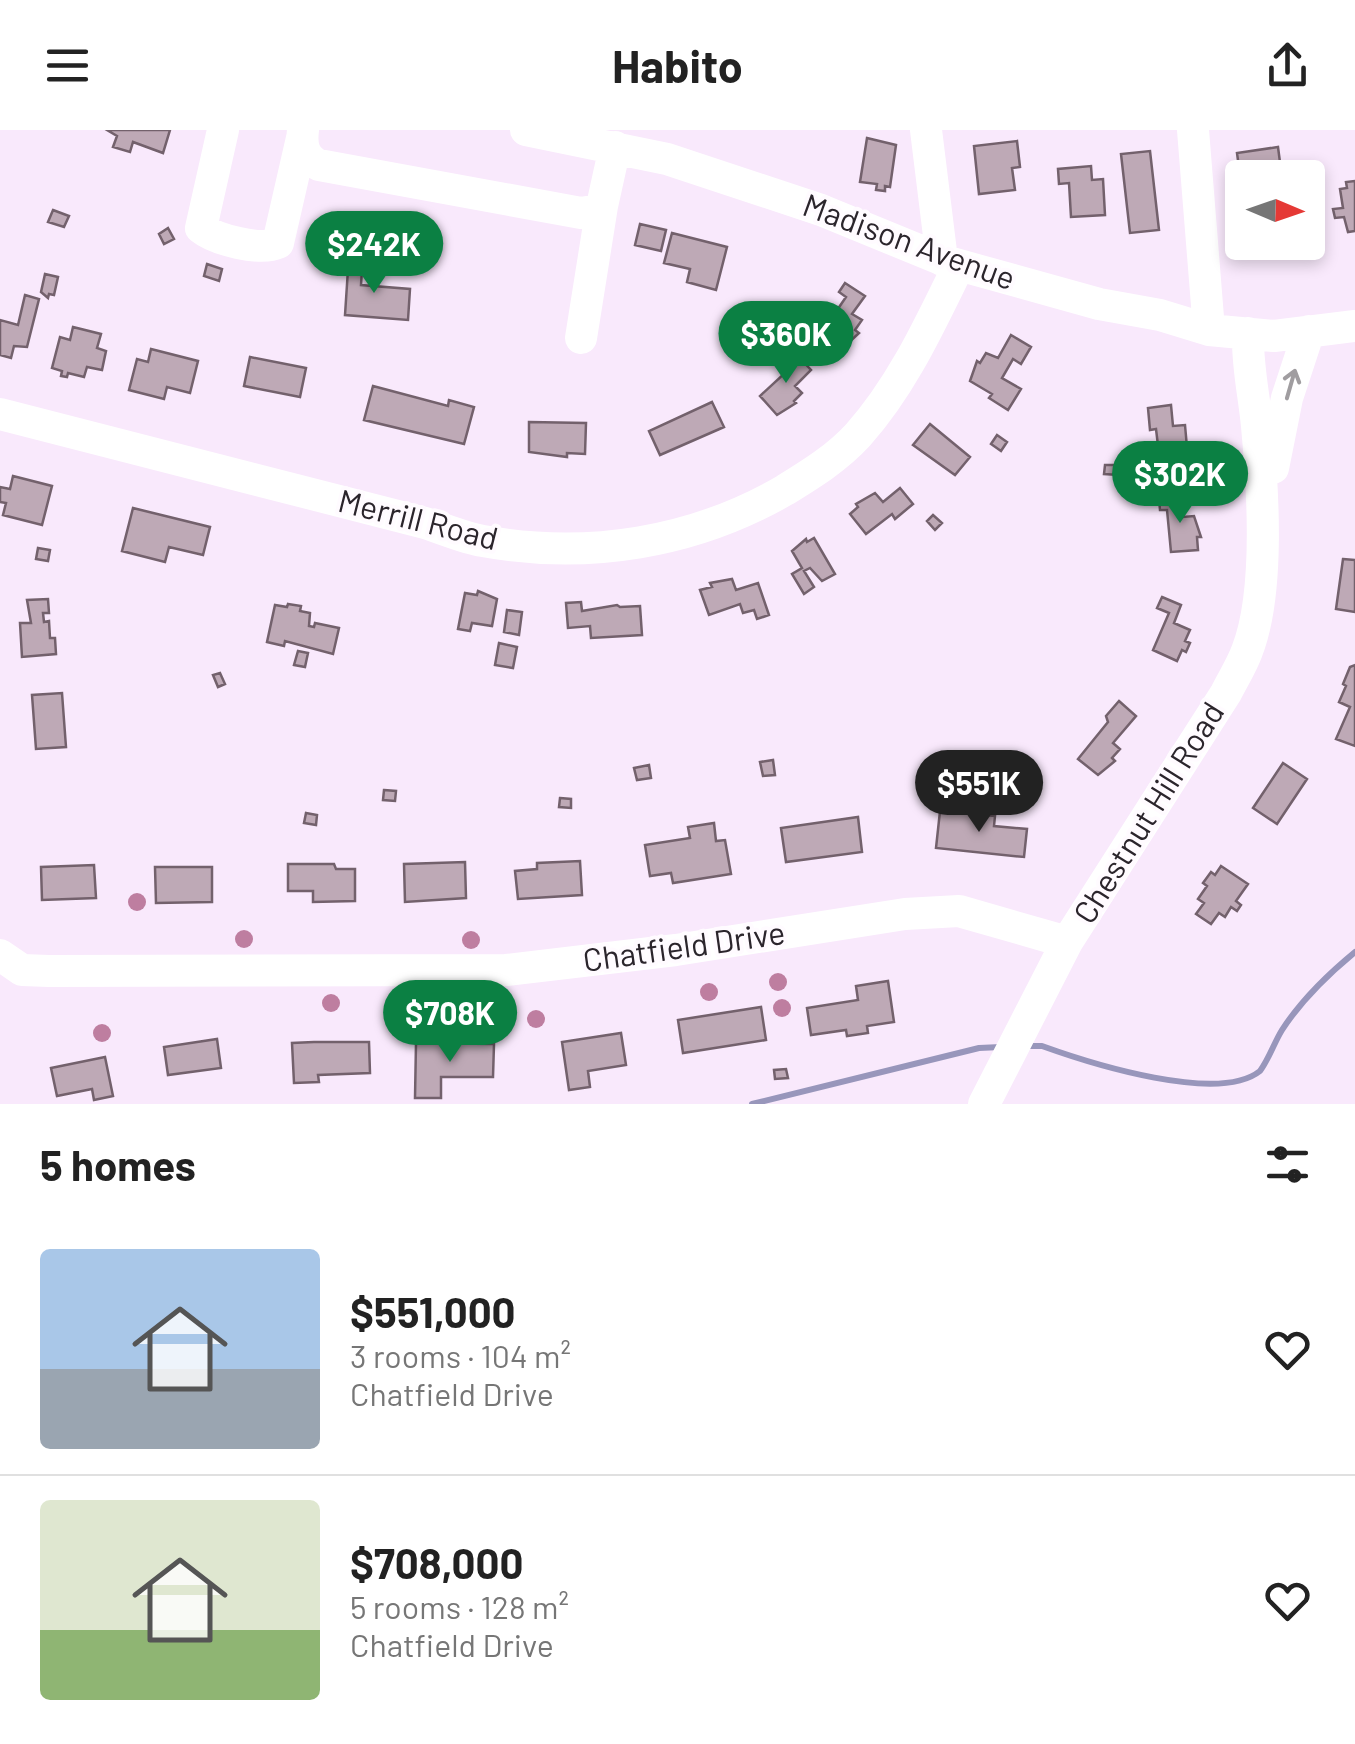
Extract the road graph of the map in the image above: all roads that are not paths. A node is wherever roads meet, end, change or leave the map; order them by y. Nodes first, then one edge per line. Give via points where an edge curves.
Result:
1 (223, 130) edge
2 (526, 130) edge
3 (926, 130) edge
4 (1193, 130) edge
5 (302, 134) edge
6 (666, 145) edge
7 (615, 147) junction
8 (602, 206) junction
9 (950, 262) junction
10 (1355, 326) edge
11 (1209, 330) junction
12 (1309, 332) junction
13 (1248, 333) junction
14 (581, 338) dead end
15 (0, 414) edge
16 (1264, 506) junction
17 (1067, 942) junction
18 (0, 955) edge
19 (984, 1104) edge

1 - 5 street via 201,228 263,246 278,243
2 - 7 street, Madison Avenue
3 - 9 street
4 - 11 street
5 - 8 street via 310,160 320,165 581,213
6 - 7 street, Madison Avenue
6 - 9 street, Madison Avenue
7 - 8 street
8 - 14 street
9 - 11 street, Madison Avenue
9 - 15 street, Merrill Road via 920,347 858,435 821,468 758,506 664,540 552,549 482,541
10 - 12 street, Madison Avenue
11 - 13 street, Madison Avenue
12 - 13 street, Madison Avenue
16 -> 12 street, Chestnut Hill Road via 1286,398
13 - 16 street, Chestnut Hill Road
16 - 17 street, Chestnut Hill Road via 1248,649
17 - 18 street, Chatfield Drive via 959,912 506,970 49,971 22,970
17 - 19 street, Chestnut Hill Road

